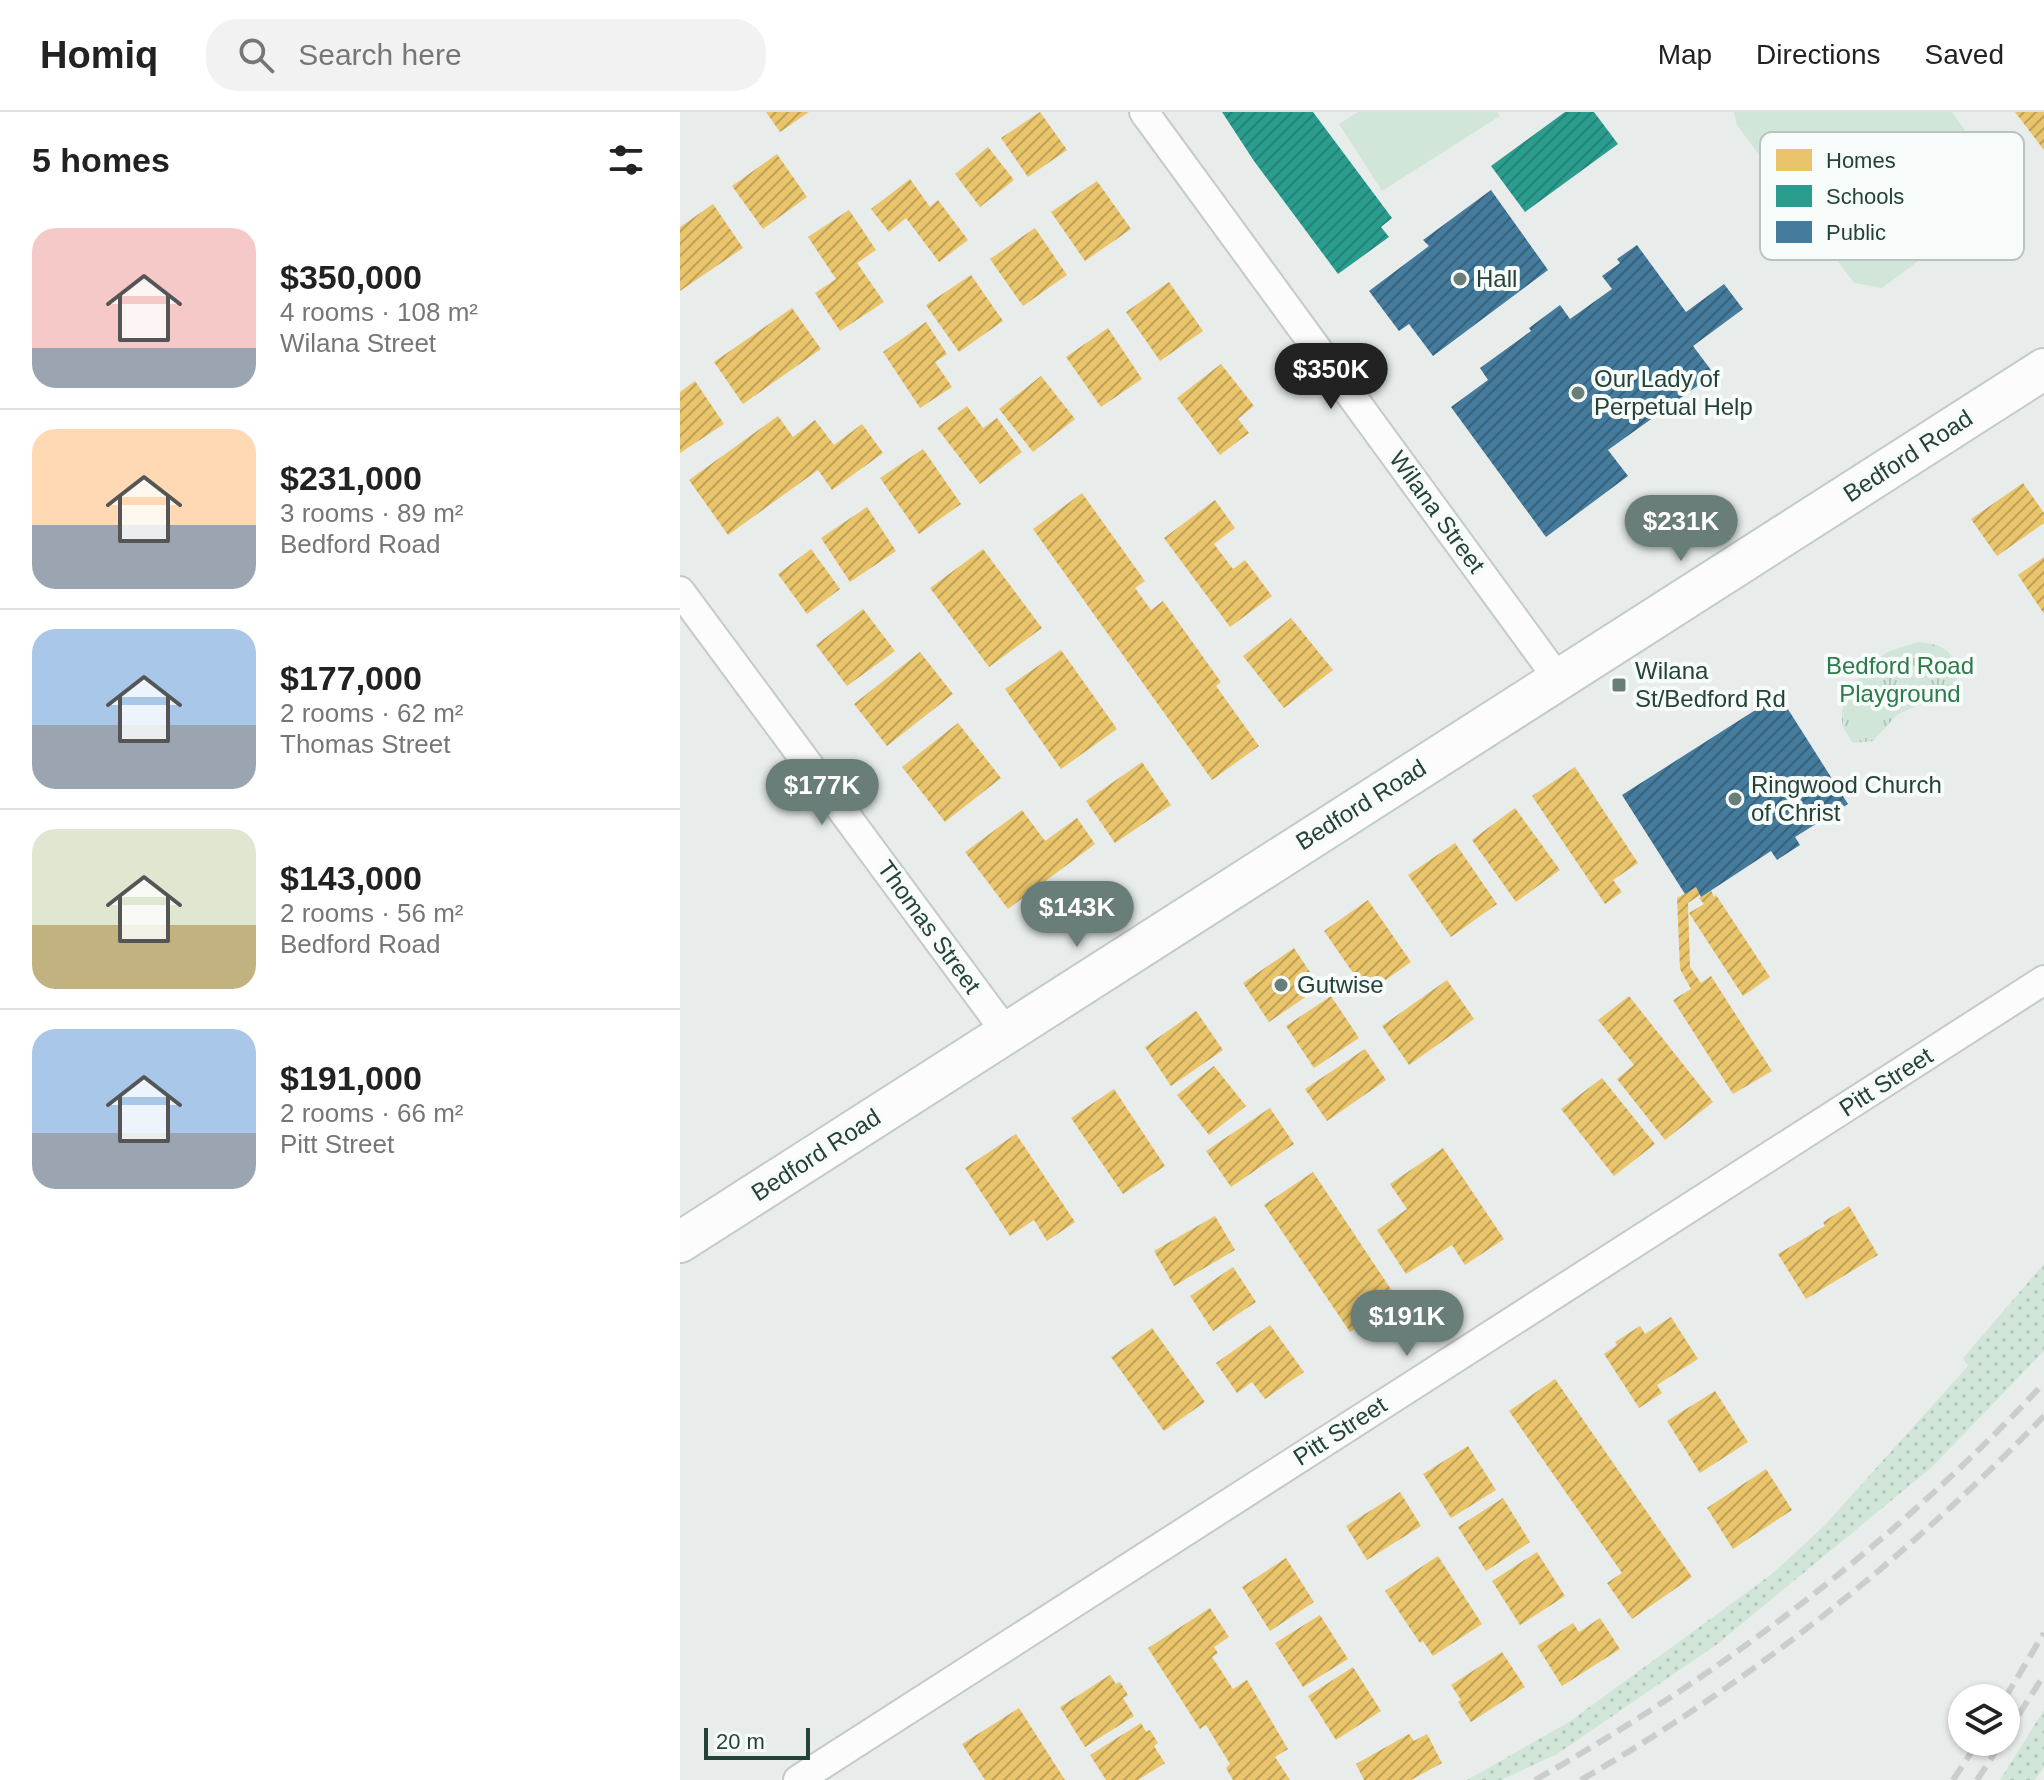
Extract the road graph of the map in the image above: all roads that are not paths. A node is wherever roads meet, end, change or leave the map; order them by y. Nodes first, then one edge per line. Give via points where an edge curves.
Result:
1 (1144, 112) edge
2 (2044, 369) edge
3 (680, 591) edge
4 (1559, 680) junction
5 (2044, 980) edge
6 (1006, 1032) junction
7 (680, 1242) edge
8 (798, 1780) edge

1 - 4 street, Wilana Street
2 - 4 main road, Bedford Road
3 - 6 street, Thomas Street
4 - 6 main road, Bedford Road
5 - 8 street, Pitt Street
6 - 7 main road, Bedford Road

